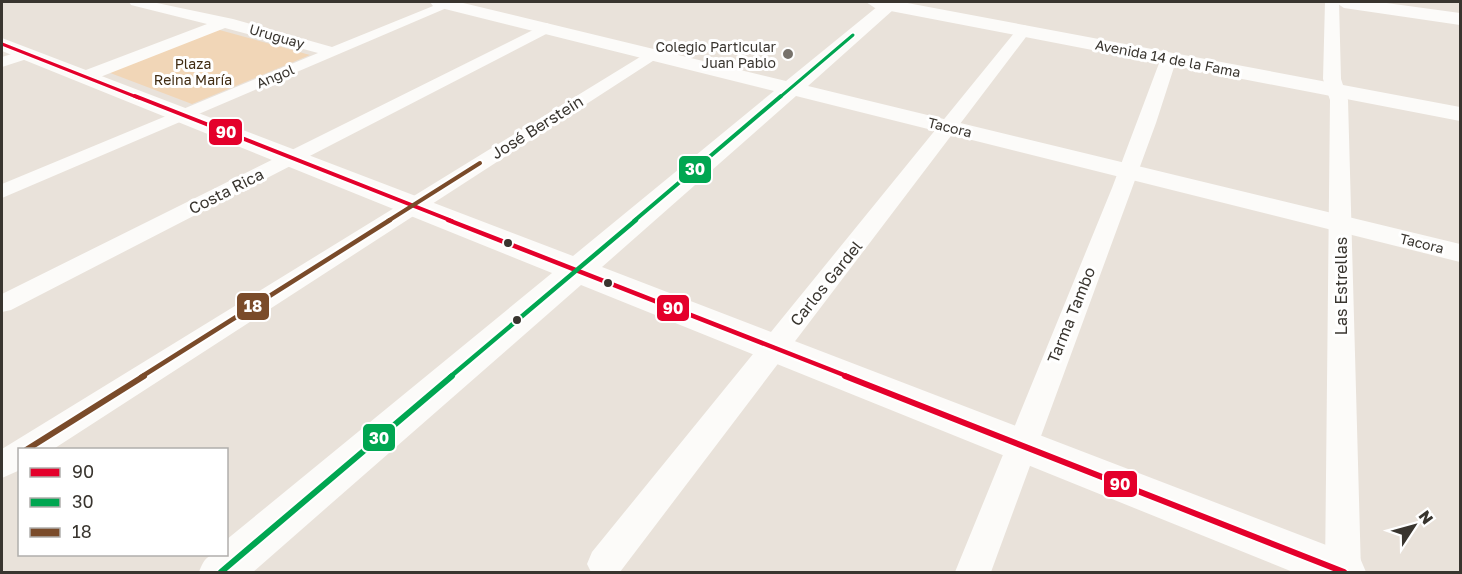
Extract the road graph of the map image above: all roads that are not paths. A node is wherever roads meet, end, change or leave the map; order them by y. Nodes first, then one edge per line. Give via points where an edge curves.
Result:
1 (136, 2) edge
2 (886, 2) edge
3 (1332, 2) edge
4 (1344, 2) edge
5 (444, 3) edge
6 (1461, 20) edge
7 (223, 24) junction
8 (547, 28) junction
9 (1024, 30) junction
10 (331, 52) junction
11 (10, 54) edge
12 (653, 54) junction
13 (1169, 58) junction
14 (84, 77) junction
15 (790, 88) junction
16 (1336, 90) junction
17 (1461, 114) edge
18 (183, 116) junction
19 (950, 127) junction
20 (291, 158) junction
21 (1128, 171) junction
22 (2, 192) edge
23 (411, 206) junction
24 (1341, 223) junction
25 (1461, 253) edge
26 (575, 270) junction
27 (2, 304) edge
28 (774, 348) junction
29 (1019, 445) junction
30 (29, 448) edge
31 (18, 455) edge
32 (2, 465) edge
33 (605, 564) dead end
34 (1343, 572) edge
35 (220, 573) edge
36 (973, 573) edge

1 - 7 street, Uruguay
2 - 9 main road, Avenida 14 de la Fama
2 - 15 street
3 - 16 street, Las Estrellas via 1332,79
4 - 6 main road
5 - 8 street, Tacora
5 - 10 street, Angol
7 - 10 street, Uruguay
7 - 14 street
8 - 12 street, Tacora
8 - 20 street, Costa Rica
9 - 13 main road, Avenida 14 de la Fama
9 - 19 street, Carlos Gardel
10 - 18 street, Angol
11 - 14 street
12 - 15 street, Tacora
12 - 23 street, José Berstein
13 - 16 main road, Avenida 14 de la Fama
13 - 21 street, Tarma Tambo
14 - 18 street
15 - 19 street, Tacora
15 - 26 street
16 - 17 main road, Avenida 14 de la Fama
16 - 24 street, Las Estrellas via 1340,100
18 - 20 street
18 - 22 street, Angol
19 - 21 street, Tacora
19 - 28 street, Carlos Gardel
20 - 23 street
20 - 27 street, Costa Rica
21 - 24 street, Tacora
21 - 29 street, Tarma Tambo
23 - 26 street
23 - 30 street, José Berstein
24 - 25 street, Tacora
24 - 34 street, Las Estrellas
26 - 28 street
26 - 35 street
28 - 29 street
28 - 33 street, Carlos Gardel
29 - 34 street
29 - 36 street, Tarma Tambo
31 - 32 street

